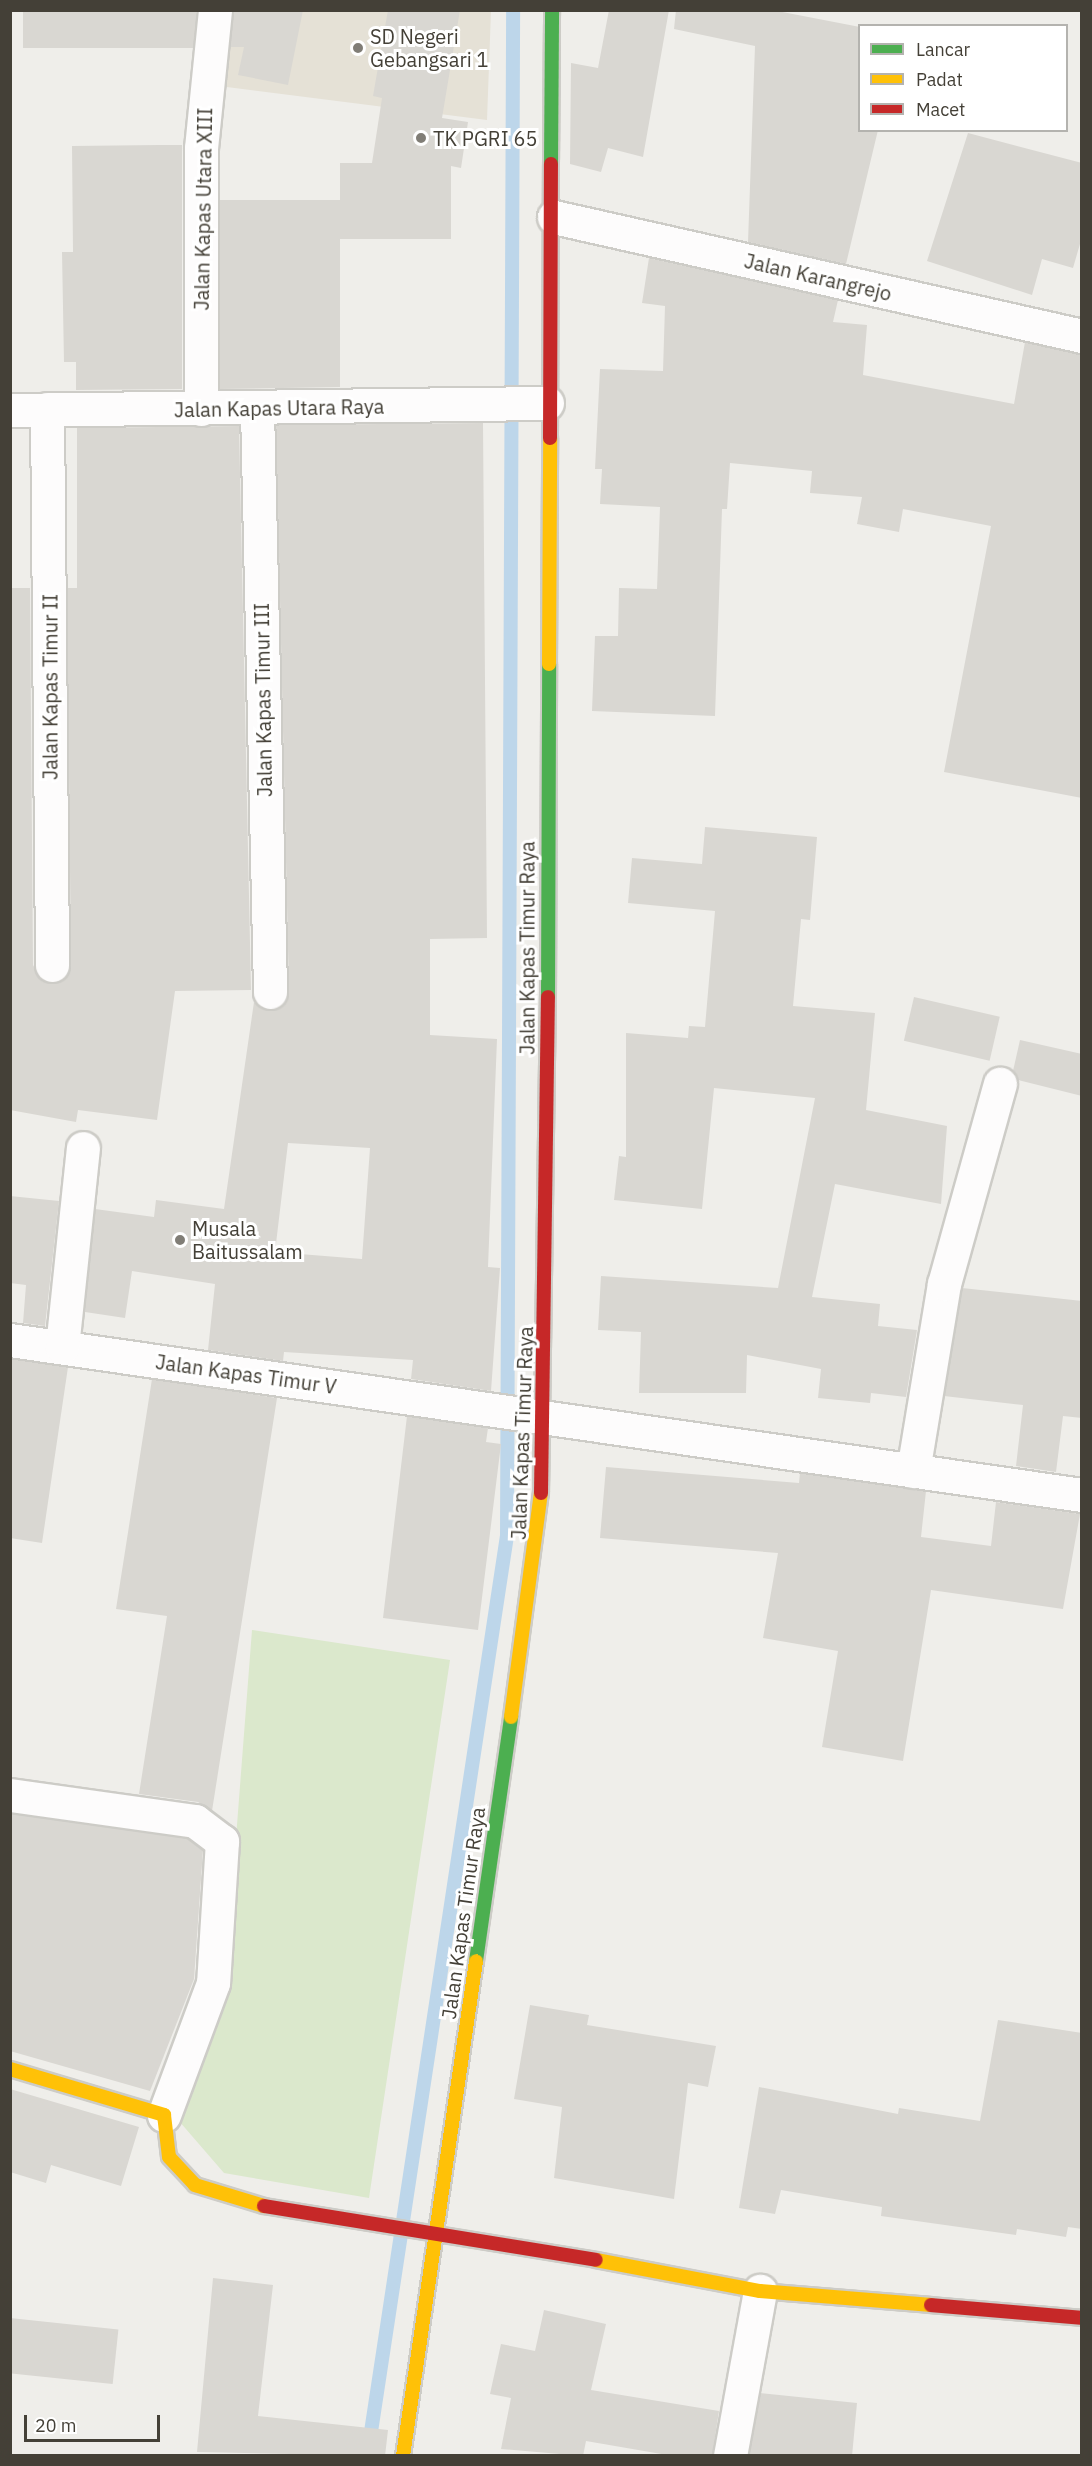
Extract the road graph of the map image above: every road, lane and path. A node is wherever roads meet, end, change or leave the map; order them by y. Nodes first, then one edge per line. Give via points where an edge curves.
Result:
1 (215, 10) edge
2 (552, 10) edge
3 (554, 217) junction
4 (1082, 336) edge
5 (537, 403) junction
6 (257, 408) junction
7 (201, 409) junction
8 (10, 410) edge
9 (47, 410) junction
10 (52, 965) dead end
11 (270, 992) dead end
12 (1000, 1084) dead end
13 (83, 1148) dead end
14 (10, 1340) edge
15 (62, 1347) junction
16 (540, 1417) junction
17 (913, 1471) junction
18 (1082, 1495) edge
19 (10, 1795) edge
20 (10, 2069) edge
21 (164, 2115) junction
22 (430, 2230) junction
23 (760, 2291) junction
24 (1082, 2318) edge
25 (403, 2456) edge
26 (730, 2456) edge

1 - 7 street, Jalan Kapas Utara XIII via 201,148
2 - 3 street, Jalan Kapas Timur Raya
3 - 4 street, Jalan Karangrejo
3 - 5 street, Jalan Kapas Timur Raya
5 - 6 street, Jalan Kapas Utara Raya
5 - 16 street, Jalan Kapas Timur Raya
6 - 7 street, Jalan Kapas Utara Raya
6 - 11 street, Jalan Kapas Timur III
7 - 9 street, Jalan Kapas Utara Raya
8 - 9 street, Jalan Kapas Utara Raya
9 - 10 street, Jalan Kapas Timur II
12 - 17 street via 944,1284
13 - 15 street
14 - 15 street, Jalan Kapas Timur V
15 - 16 street, Jalan Kapas Timur V
16 - 17 street, Jalan Kapas Timur V
16 - 22 street, Jalan Kapas Timur Raya via 538,1537
17 - 18 street, Jalan Kapas Timur V
19 - 21 street via 195,1821 222,1841 213,1983
20 - 21 street
21 - 22 street via 169,2157 195,2185 251,2204
22 - 23 street
22 - 25 street, Jalan Kapas Timur Raya
23 - 24 street
23 - 26 street

